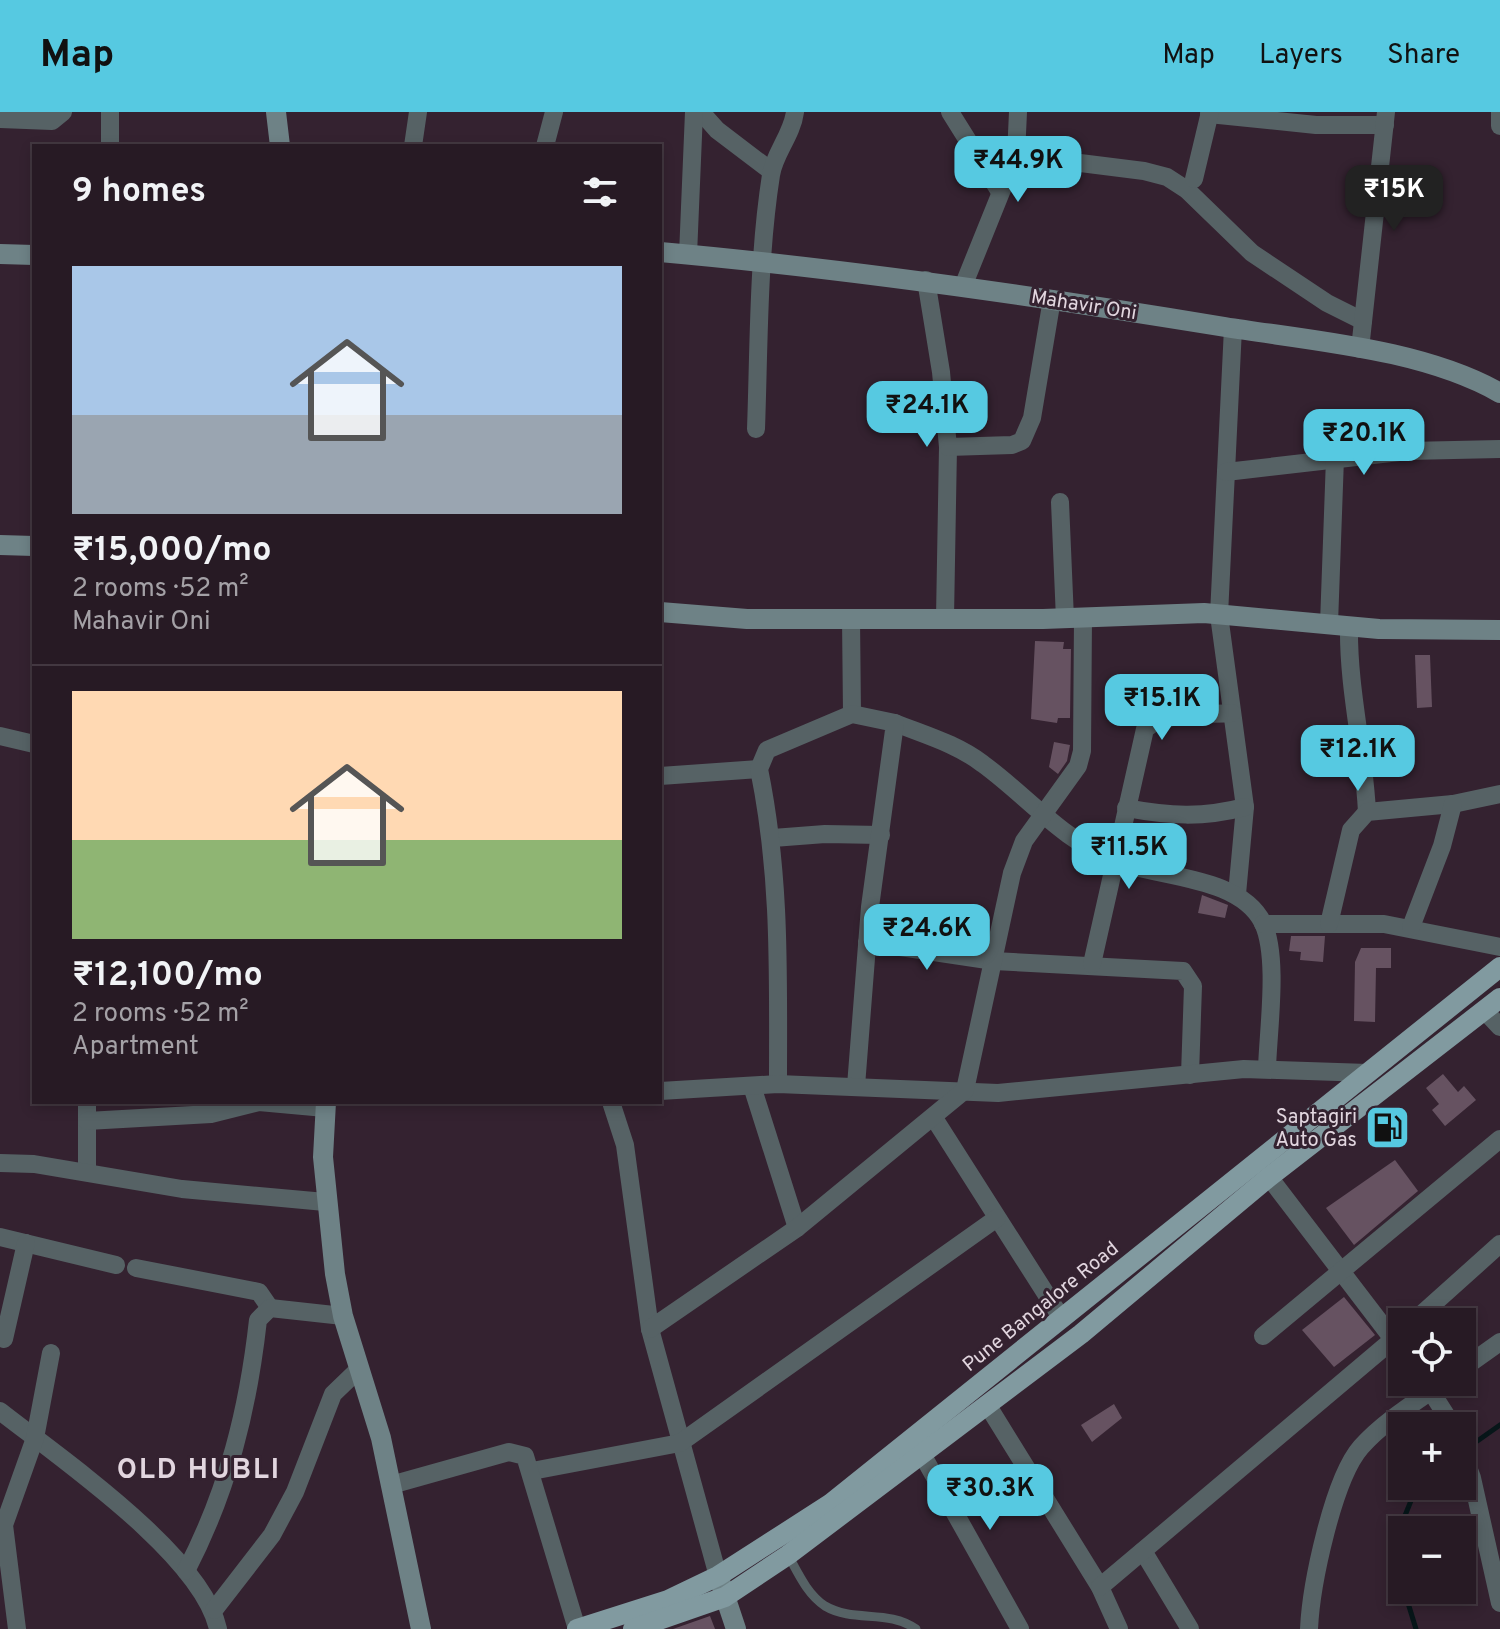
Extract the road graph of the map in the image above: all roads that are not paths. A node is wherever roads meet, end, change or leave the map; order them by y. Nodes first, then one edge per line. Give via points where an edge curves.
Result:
1 (63, 112) edge
2 (110, 112) edge
3 (276, 112) edge
4 (418, 112) edge
5 (554, 112) edge
6 (694, 112) edge
7 (701, 112) edge
8 (795, 112) edge
9 (950, 112) edge
10 (1018, 112) edge
11 (1500, 112) edge
12 (1210, 113) edge
13 (1386, 118) edge
14 (0, 119) edge
15 (1500, 126) edge
16 (110, 144) edge
17 (280, 144) edge
18 (413, 144) edge
19 (546, 144) edge
20 (1016, 155) junction
21 (771, 171) junction
22 (1194, 179) dead end
23 (1000, 192) junction
24 (662, 252) edge
25 (0, 254) edge
26 (32, 255) edge
27 (688, 255) junction
28 (763, 261) junction
29 (926, 280) junction
30 (964, 284) junction
31 (1052, 299) junction
32 (1363, 321) junction
33 (1233, 328) junction
34 (1360, 349) junction
35 (1500, 393) edge
36 (756, 429) dead end
37 (948, 447) junction
38 (1500, 449) edge
39 (1335, 458) junction
40 (1226, 472) junction
41 (1060, 502) dead end
42 (0, 545) edge
43 (32, 546) edge
44 (662, 612) edge
45 (1219, 615) junction
46 (851, 618) junction
47 (945, 618) junction
48 (1074, 618) junction
49 (1339, 625) junction
50 (1500, 630) edge
51 (1232, 713) junction
52 (852, 714) junction
53 (895, 723) junction
54 (0, 736) edge
55 (32, 744) edge
56 (759, 769) junction
57 (662, 776) edge
58 (1500, 794) edge
59 (1453, 804) junction
60 (1245, 807) junction
61 (1126, 808) junction
62 (1367, 812) junction
63 (1042, 816) junction
64 (881, 835) junction
65 (773, 838) junction
66 (1114, 861) junction
67 (1237, 894) junction
68 (1263, 924) junction
69 (1329, 924) junction
70 (1411, 927) junction
71 (867, 942) junction
72 (1500, 947) edge
73 (994, 961) junction
74 (1092, 964) junction
75 (1500, 967) edge
76 (1492, 1004) edge
77 (1500, 1027) edge
78 (1267, 1069) junction
79 (1368, 1073) junction
80 (1190, 1075) junction
81 (778, 1084) junction
82 (752, 1086) junction
83 (856, 1086) junction
84 (965, 1090) junction
85 (662, 1091) edge
86 (87, 1104) edge
87 (250, 1104) edge
88 (304, 1104) edge
89 (612, 1104) edge
90 (326, 1105) edge
91 (934, 1118) junction
92 (87, 1121) junction
93 (1500, 1139) edge
94 (0, 1163) edge
95 (87, 1172) junction
96 (1269, 1177) junction
97 (325, 1202) junction
98 (997, 1218) junction
99 (797, 1228) junction
100 (0, 1237) edge
101 (26, 1243) junction
102 (1500, 1244) edge
103 (116, 1265) dead end
104 (136, 1268) dead end
105 (1343, 1270) junction
106 (270, 1308) junction
107 (1429, 1308) edge
108 (343, 1316) junction
109 (1062, 1319) junction
110 (1388, 1327) edge
111 (650, 1329) junction
112 (1263, 1336) dead end
113 (4, 1339) dead end
114 (1500, 1342) edge
115 (1388, 1350) edge
116 (51, 1353) dead end
117 (1476, 1359) edge
118 (359, 1369) junction
119 (1420, 1396) edge
120 (988, 1406) junction
121 (0, 1411) edge
122 (35, 1438) junction
123 (680, 1443) junction
124 (923, 1456) junction
125 (532, 1471) junction
126 (391, 1485) junction
127 (1476, 1496) edge
128 (1143, 1551) junction
129 (788, 1555) junction
130 (186, 1571) junction
131 (718, 1576) junction
132 (1100, 1587) junction
133 (725, 1597) junction
134 (1500, 1603) edge
135 (214, 1610) junction
136 (17, 1629) edge
137 (218, 1629) edge
138 (421, 1629) edge
139 (577, 1629) edge
140 (633, 1629) edge
141 (736, 1629) edge
142 (916, 1629) edge
143 (1020, 1629) edge
144 (1119, 1629) edge
145 (1190, 1629) edge
146 (1309, 1629) edge

1 - 14 street via 52,121
2 - 16 street
3 - 17 street
4 - 18 street
5 - 19 street
6 - 27 street
7 - 21 street
8 - 21 street
9 - 23 street
10 - 20 street
11 - 15 street
12 - 13 street via 1316,125
12 - 22 street
13 - 32 street
20 - 23 street
20 - 32 street via 1167,177 1252,253
21 - 28 street
23 - 30 street
24 - 27 street, Mahavir Oni
25 - 26 street
27 - 28 street, Mahavir Oni
28 - 29 street, Mahavir Oni
28 - 36 street
29 - 30 street, Mahavir Oni
29 - 37 street
30 - 31 street, Mahavir Oni
31 - 33 street, Mahavir Oni
31 - 37 street via 1032,418 1022,441
32 - 34 street
33 - 34 street, Mahavir Oni
33 - 40 street
34 - 35 street, Mahavir Oni via 1445,369
37 - 47 street
38 - 39 street
39 - 40 street
39 - 49 street
40 - 45 street
41 - 48 street
42 - 43 street
44 - 46 street via 747,619
45 - 48 street
45 - 49 street
45 - 51 street
46 - 47 street
46 - 52 street
47 - 48 street
48 - 63 street via 1082,751 1070,781
49 - 50 street
49 - 62 street via 1364,760
51 - 60 street
51 - 61 street via 1152,722 1145,729
52 - 53 street
52 - 56 street via 767,750
53 - 63 street via 958,747
53 - 64 street
54 - 55 street
56 - 57 street
56 - 65 street
58 - 59 street
59 - 62 street
59 - 70 street
60 - 61 street via 1179,817
60 - 67 street
61 - 66 street
62 - 69 street via 1351,830
63 - 66 street
63 - 73 street via 1024,841 1012,873
64 - 65 street
64 - 71 street
65 - 81 street via 779,916
66 - 67 street
66 - 74 street
67 - 68 street
68 - 69 street
68 - 78 street via 1270,948
69 - 70 street
70 - 72 street
71 - 73 street
71 - 83 street
73 - 74 street
73 - 84 street
74 - 80 street via 1167,967 1190,978
75 - 79 main road, Pune Bangalore Road
76 - 77 street
76 - 96 main road
78 - 79 street
78 - 80 street
79 - 109 main road, Pune Bangalore Road
80 - 84 street via 998,1093
81 - 82 street
81 - 83 street
82 - 85 street
82 - 99 street
83 - 84 street
84 - 91 street
86 - 92 street
87 - 92 street via 200,1115
88 - 90 street
89 - 111 street via 625,1145
90 - 97 street
91 - 98 street
91 - 99 street
92 - 95 street
93 - 105 street
94 - 95 street
95 - 97 street via 182,1189
96 - 105 street
96 - 120 main road
97 - 108 street
98 - 109 street
98 - 123 street
99 - 111 street
100 - 101 street
101 - 103 street
101 - 113 street
102 - 107 street
104 - 106 street via 259,1292
105 - 110 street
105 - 112 street
106 - 108 street
106 - 130 street via 258,1320 242,1431 229,1475
108 - 118 street
109 - 131 main road, Pune Bangalore Road via 830,1504
111 - 123 street
114 - 117 street
115 - 128 street
116 - 122 street
118 - 126 street
118 - 135 street via 333,1394 295,1492 272,1535
119 - 146 street via 1361,1447 1347,1470 1319,1564
120 - 124 main road
120 - 132 street
121 - 122 street
122 - 130 street via 121,1506
122 - 136 street via 4,1525
123 - 125 street
123 - 131 street
124 - 129 main road
124 - 143 street
125 - 126 street via 525,1456 509,1452
125 - 139 street
126 - 138 street
127 - 134 street
128 - 132 street
128 - 145 street
129 - 133 main road
129 - 142 lane via 807,1589 825,1606 902,1619
130 - 135 street
131 - 133 street
131 - 139 main road, Pune Bangalore Road via 668,1600
132 - 144 street
133 - 140 main road
133 - 141 street
135 - 137 street

